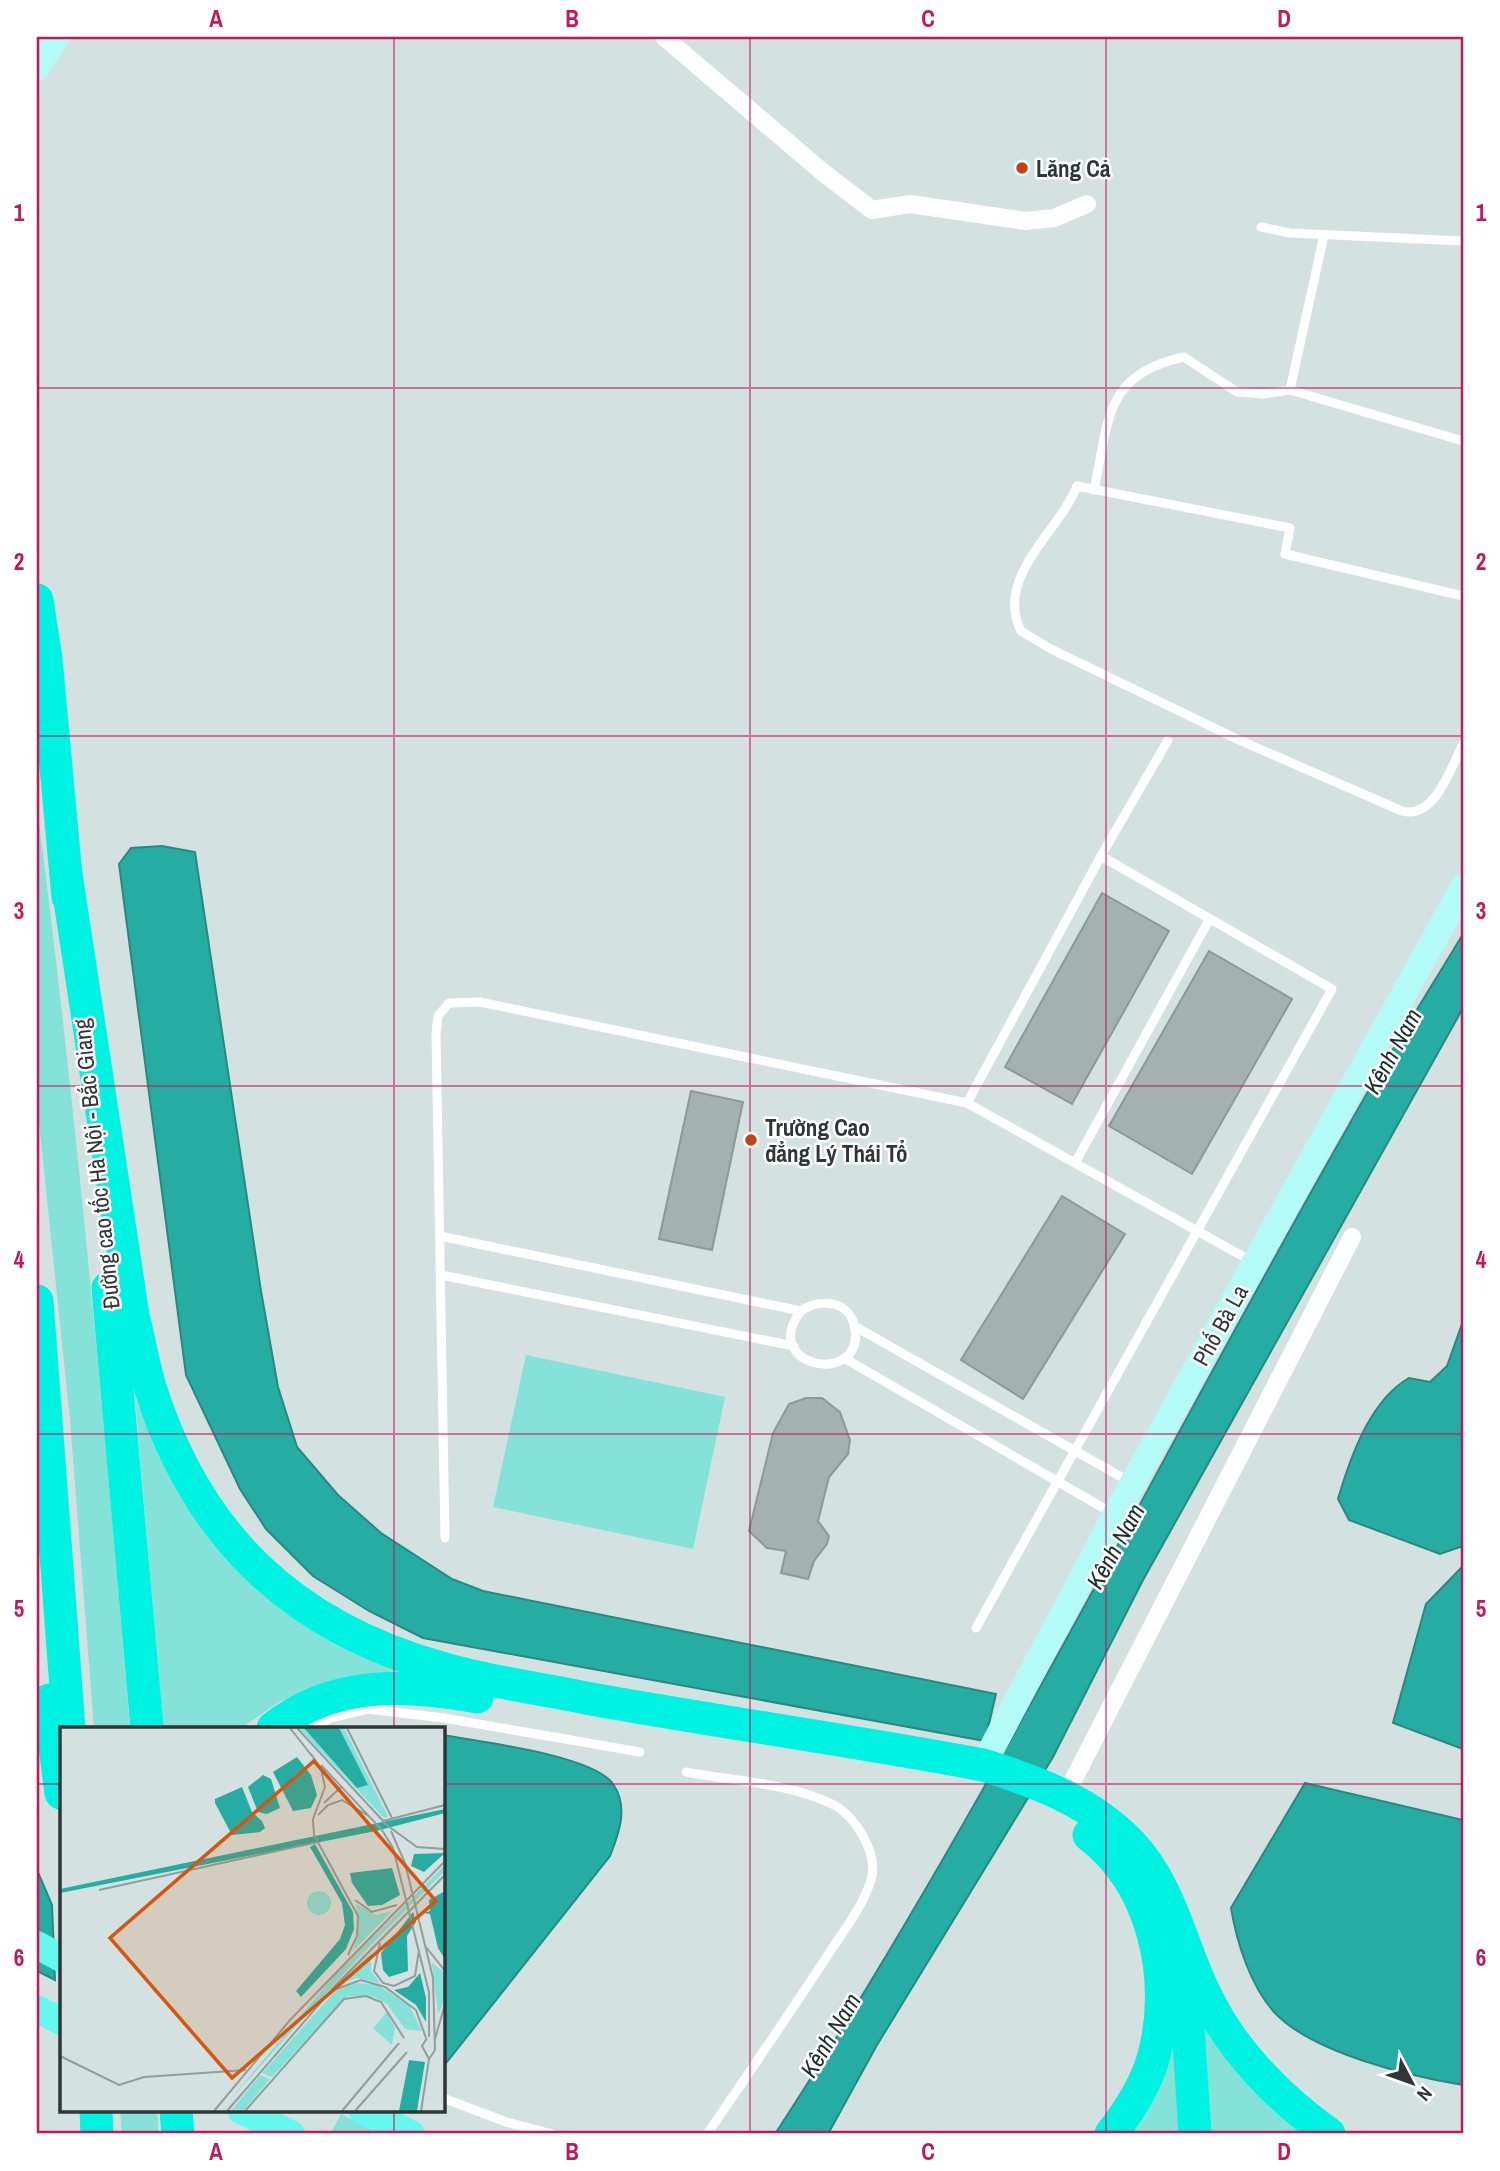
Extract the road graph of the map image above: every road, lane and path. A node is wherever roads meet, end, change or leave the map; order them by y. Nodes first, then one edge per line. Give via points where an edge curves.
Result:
1 (57, 37) edge
2 (663, 37) edge
3 (37, 67) edge
4 (1087, 204) dead end
5 (1261, 227) dead end
6 (1324, 235) junction
7 (1463, 241) edge
8 (1290, 390) junction
9 (1463, 441) edge
10 (1094, 490) junction
11 (1463, 596) edge
12 (37, 600) edge
13 (1168, 740) dead end
14 (1463, 744) edge
15 (1101, 856) junction
16 (66, 874) junction
17 (1463, 887) edge
18 (1209, 920) junction
19 (967, 1102) junction
20 (1075, 1163) junction
21 (1197, 1232) junction
22 (440, 1236) junction
23 (1352, 1237) dead end
24 (1254, 1263) junction
25 (440, 1275) junction
26 (37, 1301) edge
27 (801, 1311) junction
28 (854, 1326) junction
29 (794, 1346) junction
30 (844, 1358) junction
31 (1075, 1451) junction
32 (1058, 1481) junction
33 (1133, 1483) junction
34 (1115, 1515) junction
35 (445, 1538) dead end
36 (37, 1590) edge
37 (976, 1628) dead end
38 (69, 1727) edge
39 (147, 1727) edge
40 (274, 1727) edge
41 (316, 1727) edge
42 (640, 1752) dead end
43 (687, 1772) dead end
44 (971, 1773) junction
45 (60, 1785) edge
46 (1056, 1802) junction
47 (1183, 1943) junction
48 (37, 1945) edge
49 (60, 1957) edge
50 (37, 2008) edge
51 (60, 2020) edge
52 (444, 2098) edge
53 (87, 2112) edge
54 (96, 2112) edge
55 (176, 2112) edge
56 (245, 2112) edge
57 (366, 2112) edge
58 (87, 2134) edge
59 (97, 2134) edge
60 (178, 2134) edge
61 (291, 2134) edge
62 (411, 2134) edge
63 (552, 2134) edge
64 (707, 2134) edge
65 (1111, 2134) edge
66 (1195, 2134) edge
67 (1329, 2134) edge

1 - 3 street
2 - 4 street via 872,210 910,204 1026,221 1054,218
5 - 6 lane
6 - 7 lane
6 - 8 lane
8 - 9 lane
8 - 10 lane via 1237,392 1184,357 1147,369 1118,393
10 - 11 lane via 1290,528 1285,554
10 - 14 lane via 1077,486 1069,506 1020,578 1013,614 1027,636 1239,740 1410,813 1422,810 1435,797
12 - 16 highway, Đường cao tốc Hà Nội - Bắc Giang
13 - 15 lane
15 - 18 lane
15 - 19 lane
16 - 39 highway, Đường cao tốc Hà Nội - Bắc Giang via 121,1414
16 - 44 highway via 133,1315 150,1386 186,1474 209,1511 276,1586 349,1635 470,1676
17 - 24 street, Phố Bà La
18 - 20 lane
18 - 21 lane via 1332,989
19 - 20 lane
19 - 22 lane via 480,1002 449,1003 438,1016 436,1034
20 - 21 lane
21 - 24 lane
21 - 31 lane
22 - 25 lane
22 - 27 lane
23 - 46 street
24 - 33 street, Phố Bà La
25 - 29 lane
25 - 35 lane
26 - 38 highway
27 - 28 lane via 830,1302 848,1313
27 - 29 lane via 791,1329
28 - 30 lane via 854,1344
28 - 31 lane
29 - 30 lane via 801,1357 819,1366
30 - 32 lane
31 - 32 lane
31 - 33 lane
32 - 34 lane
32 - 37 lane
33 - 34 street, Phố Bà La
34 - 44 street, Phố Bà La
36 - 45 highway
40 - 44 highway via 318,1702 398,1686
41 - 42 lane via 330,1718 368,1709
43 - 64 lane via 832,1804 853,1820 871,1857 872,1877 863,1898
44 - 46 highway via 1031,1780
46 - 47 highway via 1121,1834 1162,1888
46 - 65 highway via 1070,1821 1113,1857 1143,1901 1152,1931 1161,1988 1154,2057 1130,2108
47 - 66 highway
47 - 67 highway via 1218,2018 1256,2068 1286,2103
48 - 49 main road
50 - 51 main road
52 - 63 lane
53 - 58 highway
54 - 59 highway
55 - 60 highway
56 - 61 main road
57 - 62 main road

